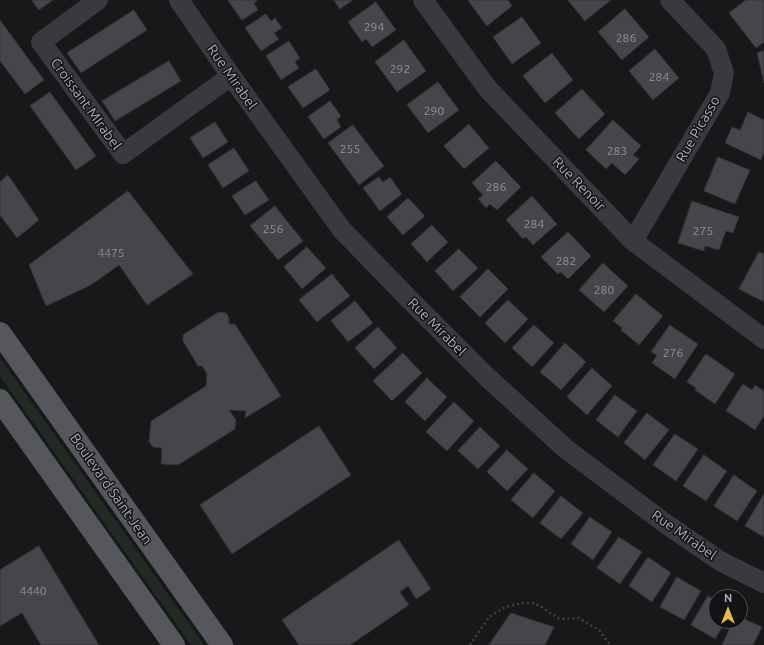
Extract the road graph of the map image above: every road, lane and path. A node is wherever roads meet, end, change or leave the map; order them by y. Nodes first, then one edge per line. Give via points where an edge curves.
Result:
1 (98, 0) edge
2 (179, 0) edge
3 (423, 0) edge
4 (670, 0) edge
5 (231, 76) junction
6 (633, 241) junction
7 (0, 333) edge
8 (764, 339) edge
9 (0, 400) edge
10 (764, 582) edge
11 (168, 643) edge
12 (222, 645) edge
13 (470, 645) edge
14 (610, 645) edge

1 - 5 street, Croissant MIrabel via 41,42 123,154
2 - 5 street, Rue Mirabel
3 - 6 street, Rue Renoir via 488,89
4 - 6 street, Rue Picasso via 716,50 724,72 720,93
5 - 10 street, Rue Mirabel via 342,230 486,376 566,449 720,561
6 - 8 street, Rue Renoir
7 - 12 main road, Boulevard Saint-Jean
9 - 11 main road
13 - 14 path via 489,617 505,607 533,603 558,618 579,618 600,631

